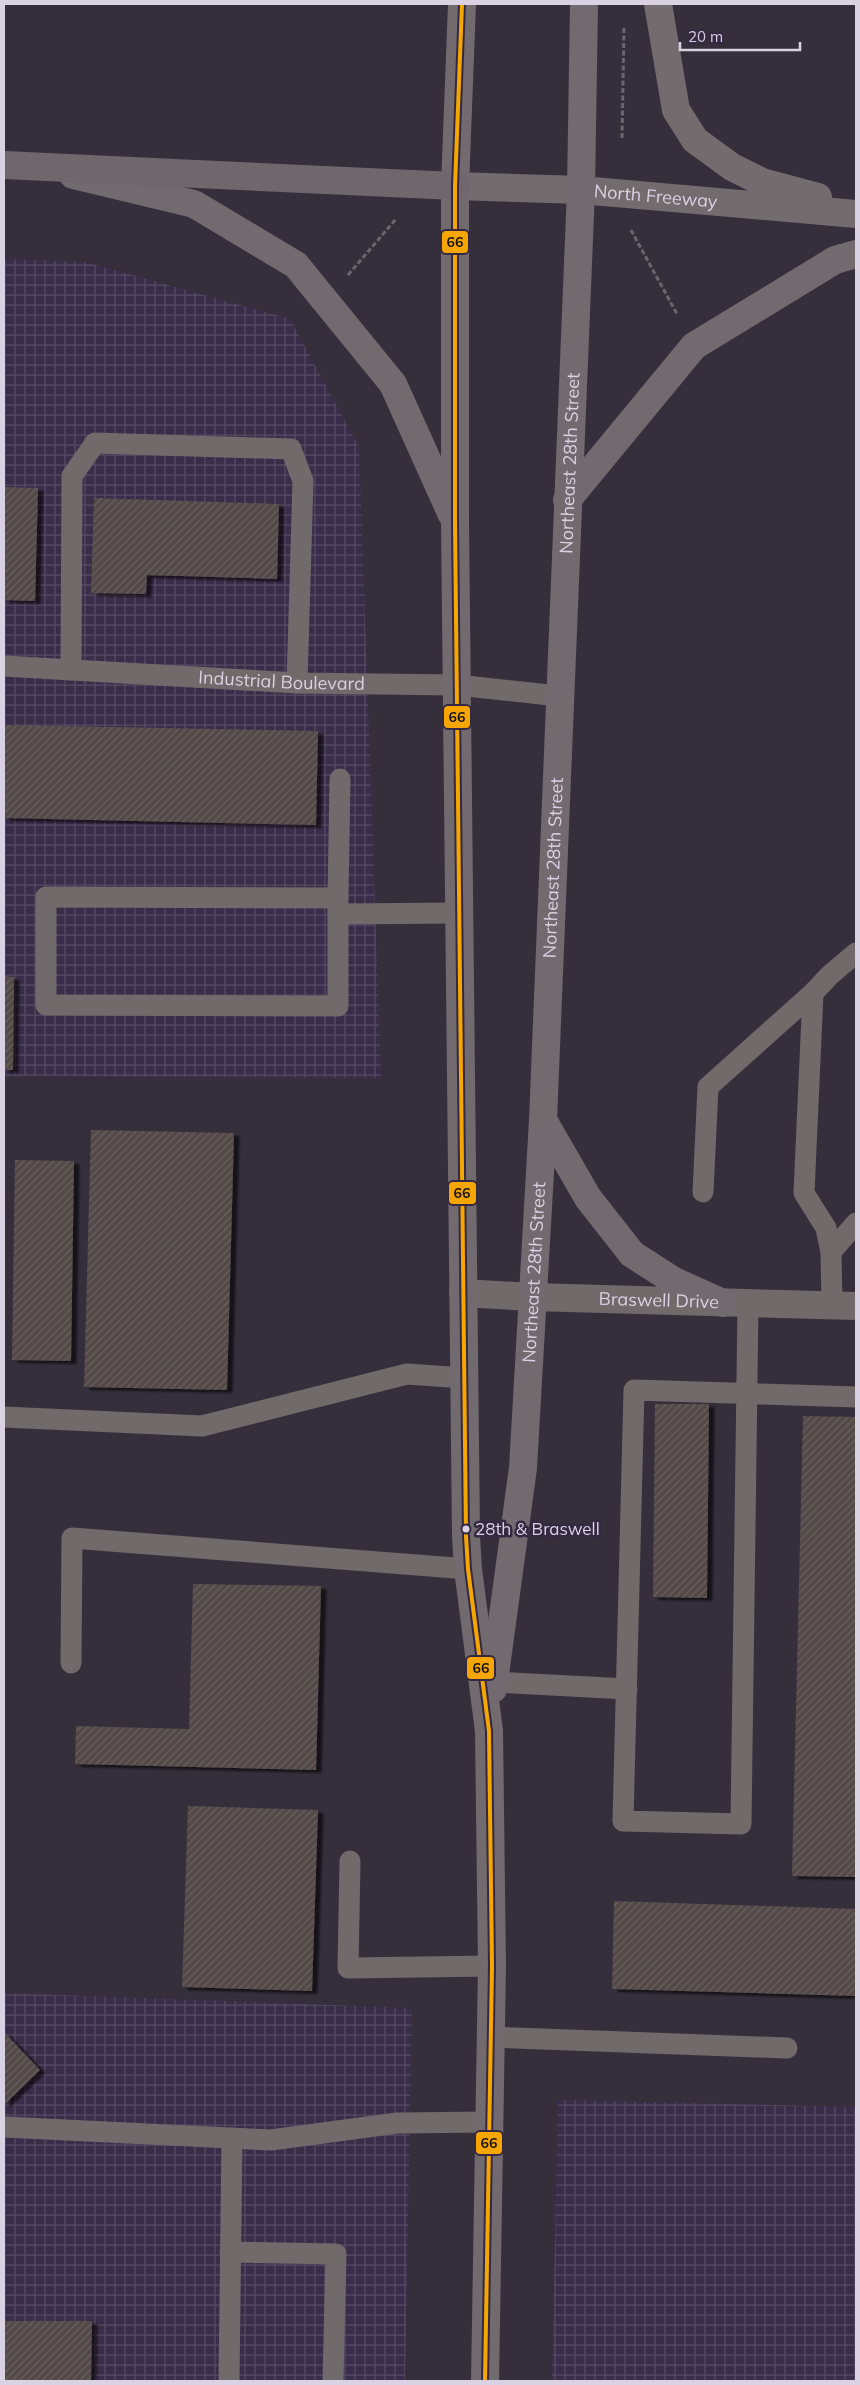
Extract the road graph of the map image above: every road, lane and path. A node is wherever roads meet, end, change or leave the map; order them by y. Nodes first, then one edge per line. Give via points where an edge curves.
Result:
1 (462, 4) edge
2 (584, 4) edge
3 (658, 4) edge
4 (624, 23) dead end
5 (622, 138) dead end
6 (4, 165) edge
7 (40, 167) junction
8 (455, 186) junction
9 (581, 190) junction
10 (856, 204) edge
11 (401, 212) dead end
12 (856, 214) edge
13 (628, 225) dead end
14 (856, 254) edge
15 (344, 279) dead end
16 (677, 315) dead end
17 (567, 500) junction
18 (456, 523) junction
19 (4, 666) edge
20 (71, 670) junction
21 (297, 683) junction
22 (457, 685) junction
23 (559, 696) junction
24 (340, 779) dead end
25 (338, 906) junction
26 (459, 913) junction
27 (856, 953) edge
28 (813, 993) junction
29 (542, 1120) junction
30 (703, 1192) dead end
31 (856, 1223) edge
32 (832, 1252) junction
33 (463, 1292) junction
34 (532, 1297) junction
35 (736, 1304) junction
36 (844, 1306) edge
37 (464, 1378) junction
38 (747, 1394) junction
39 (856, 1398) edge
40 (4, 1417) edge
41 (468, 1569) junction
42 (71, 1663) dead end
43 (494, 1682) junction
44 (627, 1689) junction
45 (489, 1730) junction
46 (350, 1862) dead end
47 (492, 1966) junction
48 (490, 2037) junction
49 (787, 2048) dead end
50 (489, 2122) junction
51 (4, 2127) edge
52 (232, 2138) junction
53 (230, 2252) junction
54 (228, 2381) edge
55 (333, 2381) edge
56 (485, 2381) edge

1 - 8 main road, Northeast 28th Street
2 - 9 main road, Northeast 28th Street
3 - 10 main road via 676,110 695,140 732,167 762,182 810,196
4 - 5 path
6 - 7 highway
7 - 8 highway
7 - 18 main road via 194,204 296,265 393,384
8 - 9 main road, North Freeway
8 - 18 main road, Northeast 28th Street
9 - 12 main road, North Freeway
9 - 17 main road, Northeast 28th Street
11 - 15 path
13 - 16 path
14 - 17 main road via 836,260 694,346
17 - 23 main road, Northeast 28th Street
18 - 22 main road, Northeast 28th Street
19 - 20 lane, Industrial Boulevard
20 - 21 lane, Industrial Boulevard
20 - 21 lane via 72,476 95,443 291,449 303,481
21 - 22 lane, Industrial Boulevard
22 - 23 lane, Industrial Boulevard
22 - 26 main road, Northeast 28th Street
23 - 29 main road, Northeast 28th Street via 553,910
24 - 25 lane
25 - 25 lane via 46,897 46,1005 338,1006
25 - 26 lane
26 - 33 main road, Northeast 28th Street
27 - 28 lane
28 - 30 lane via 708,1087
28 - 32 lane via 804,1193 826,1228
29 - 34 main road, Northeast 28th Street
29 - 35 main road via 588,1198 632,1254 674,1281
31 - 32 lane
32 - 36 lane
33 - 34 street, Braswell Drive
33 - 37 main road, Northeast 28th Street
34 - 35 street, Braswell Drive
34 - 43 main road, Northeast 28th Street via 522,1468
35 - 36 street, Braswell Drive
35 - 38 lane
37 - 40 lane via 407,1374 202,1426
37 - 41 main road, Northeast 28th Street
38 - 39 lane
38 - 44 lane via 634,1390
38 - 44 lane via 740,1824 623,1821
41 - 42 lane via 72,1538
41 - 45 main road, Northeast 28th Street
43 - 44 lane
43 - 45 main road, Northeast 28th Street
45 - 47 main road, Northeast 28th Street
46 - 47 lane via 348,1968
47 - 48 main road, Northeast 28th Street
48 - 49 lane
48 - 50 main road, Northeast 28th Street
50 - 52 lane via 397,2123 271,2140
50 - 56 main road, Northeast 28th Street
51 - 52 lane
52 - 53 lane
53 - 54 lane
53 - 55 lane via 336,2254

